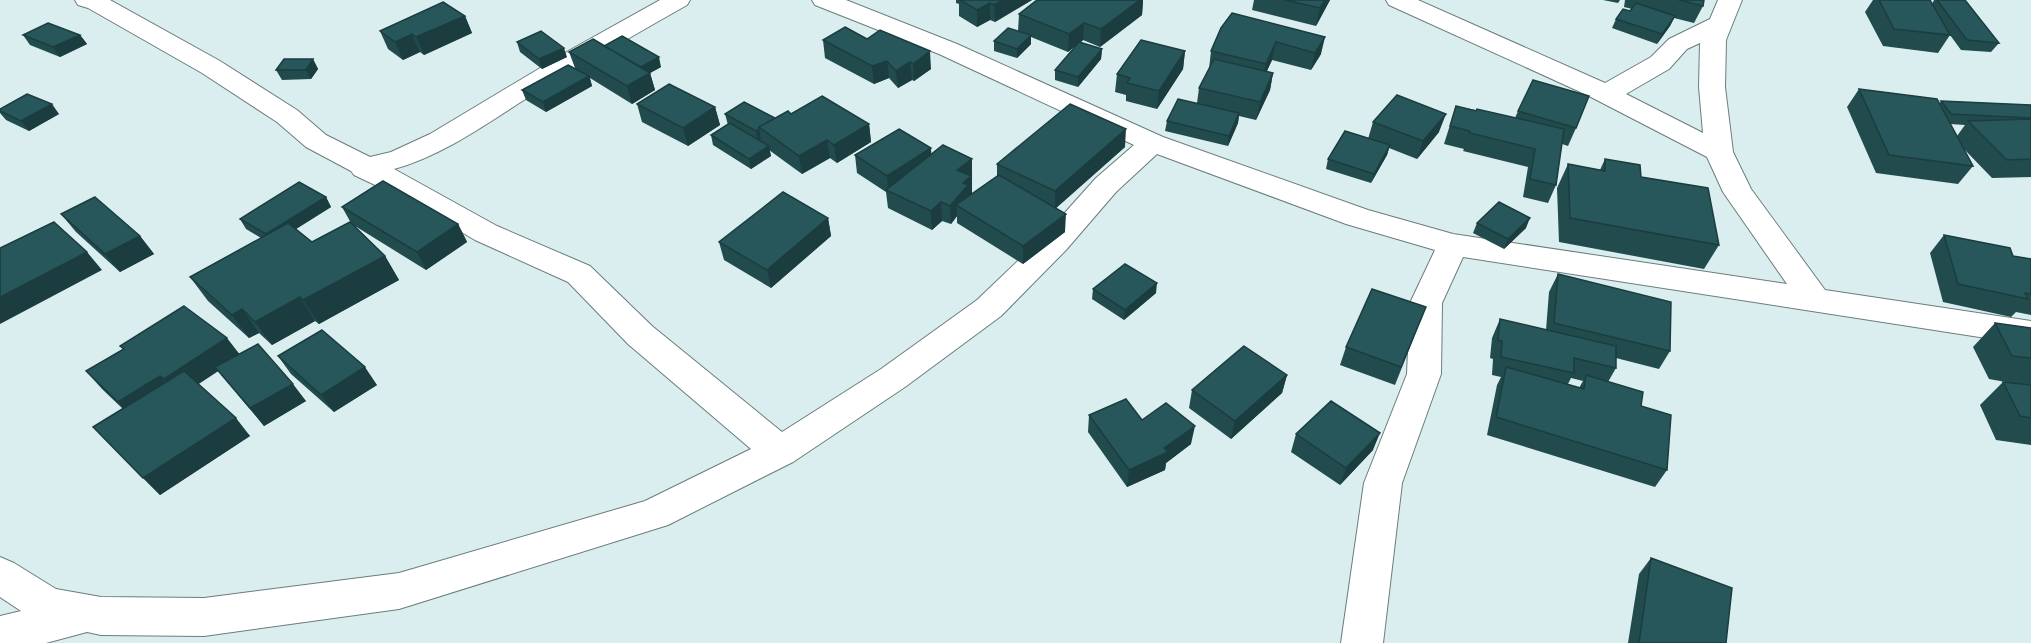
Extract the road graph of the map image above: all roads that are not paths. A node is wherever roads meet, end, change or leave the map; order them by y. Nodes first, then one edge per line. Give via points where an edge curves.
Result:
1 (87, 0) edge
2 (678, 0) edge
3 (824, 0) edge
4 (1398, 0) edge
5 (1726, 11) edge
6 (1606, 94) junction
7 (1154, 143) junction
8 (1719, 152) junction
9 (364, 168) junction
10 (1453, 245) junction
11 (1814, 299) junction
12 (2031, 333) edge
13 (780, 452) junction
14 (0, 575) edge
15 (91, 614) junction
16 (0, 635) edge
17 (1362, 643) edge

1 - 9 street via 211,67 316,141
2 - 9 street via 440,140 401,158
3 - 7 street via 948,49
4 - 6 street
5 - 6 street via 1678,44 1660,63
5 - 8 street via 1713,40 1712,87
6 - 8 street
7 - 10 street via 1356,217
7 - 13 street via 1106,185 1055,243 989,308 893,378
8 - 11 street via 1738,192
9 - 13 street via 486,233 579,274 640,335
10 - 11 street
10 - 17 street via 1426,303 1424,374 1383,483
11 - 12 street
13 - 15 street via 654,514 399,591 204,617
14 - 15 street via 48,606
15 - 16 street

